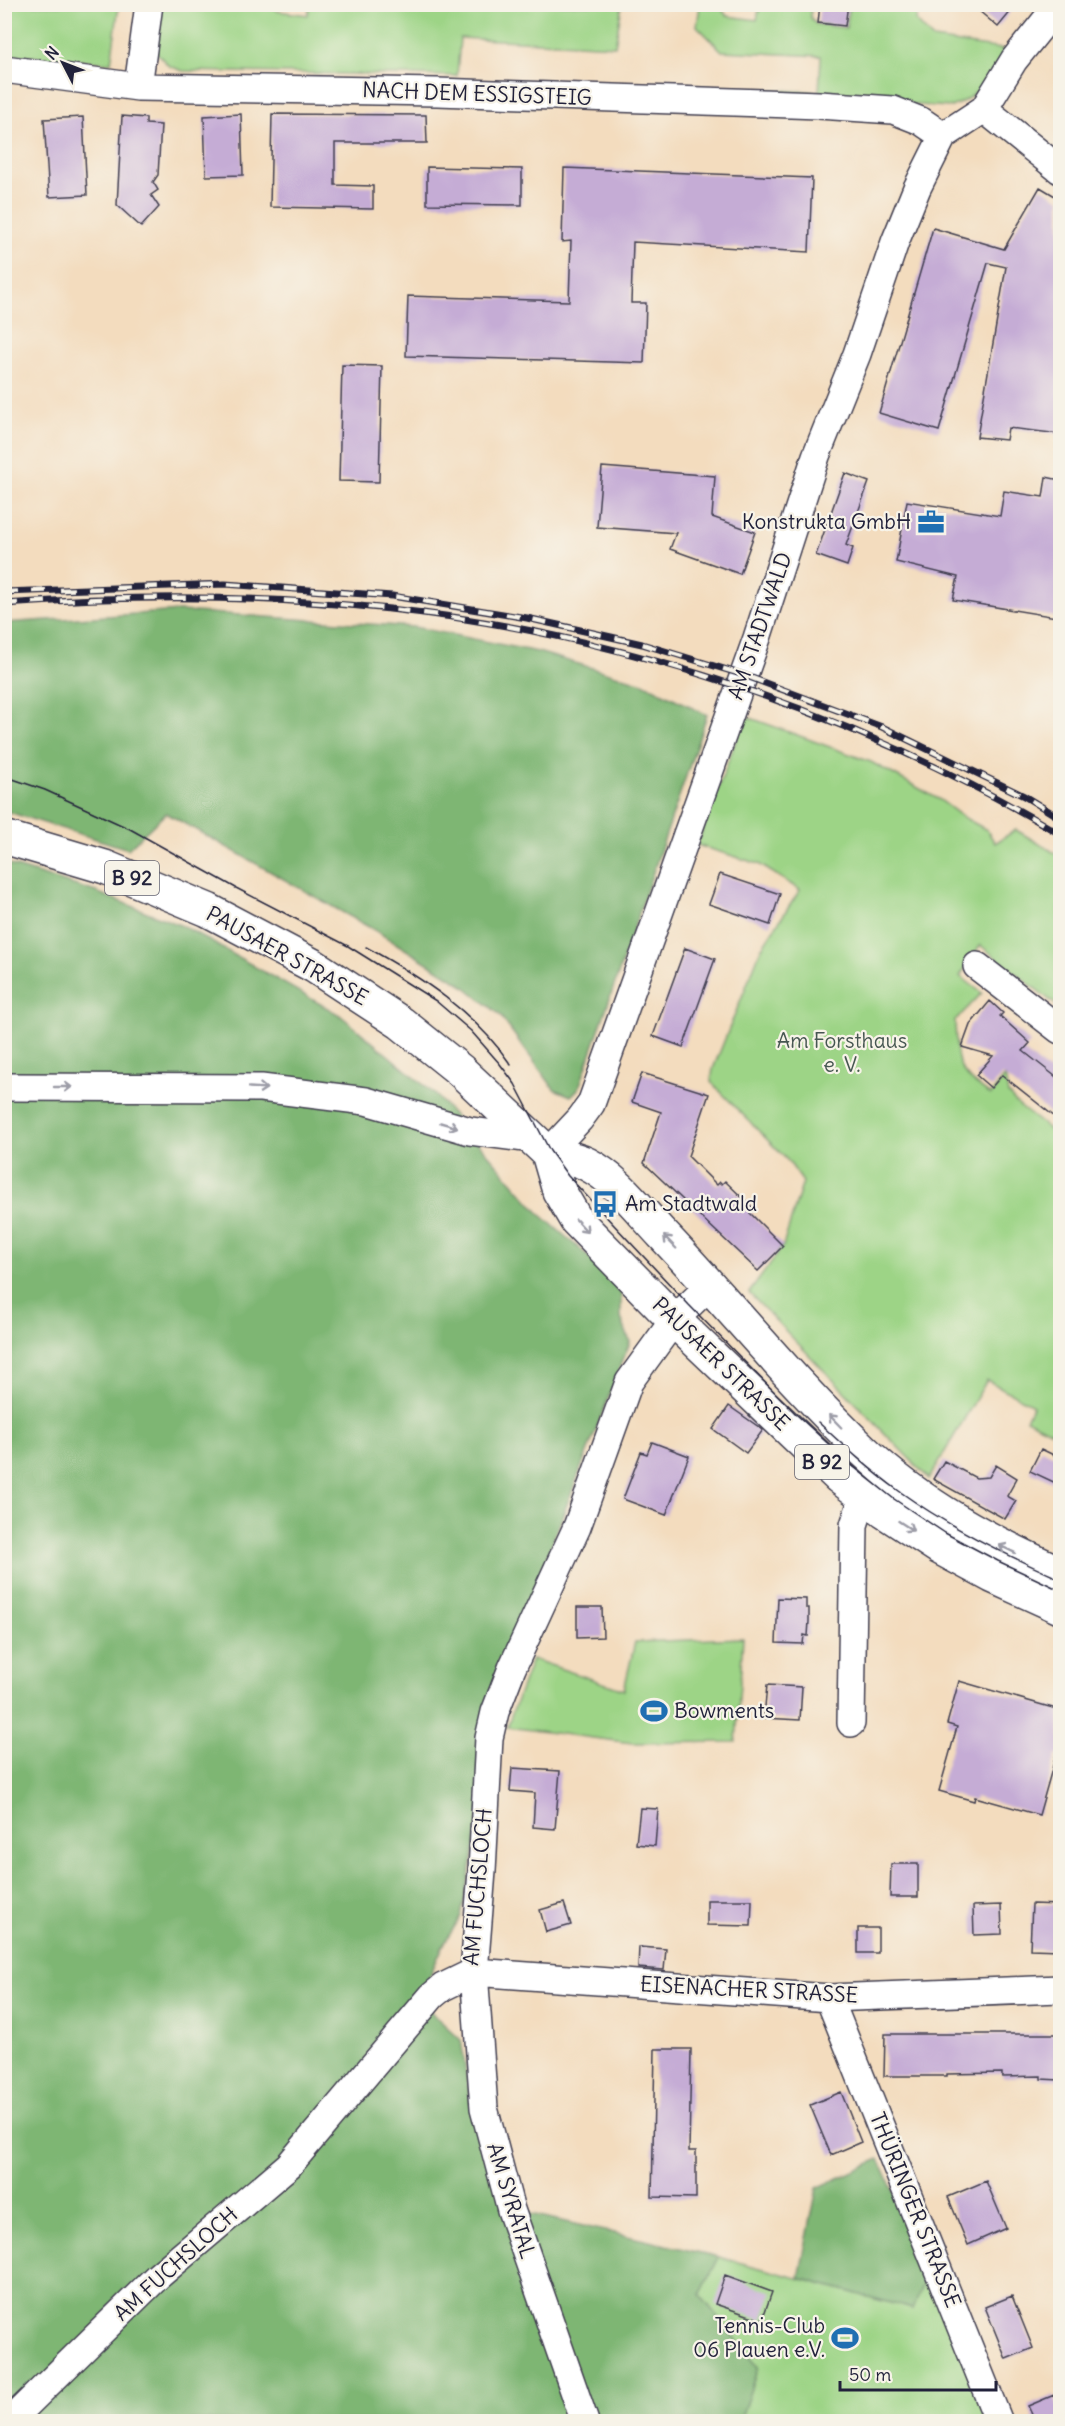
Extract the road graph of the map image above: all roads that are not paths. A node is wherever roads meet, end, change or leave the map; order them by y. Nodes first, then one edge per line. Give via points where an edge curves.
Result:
1 (149, 4) edge
2 (1059, 4) edge
3 (4, 69) edge
4 (138, 87) junction
5 (984, 109) junction
6 (943, 136) junction
7 (1060, 171) edge
8 (4, 837) edge
9 (977, 966) dead end
10 (1060, 1030) edge
11 (4, 1087) edge
12 (540, 1146) junction
13 (711, 1284) junction
14 (674, 1320) junction
15 (866, 1498) junction
16 (1060, 1573) edge
17 (1060, 1607) edge
18 (851, 1722) dead end
19 (474, 1972) junction
20 (1060, 1989) edge
21 (829, 1998) junction
22 (9, 2421) edge
23 (585, 2421) edge
24 (999, 2421) edge

1 - 4 street
2 - 5 street via 1014,60
3 - 4 street, NACH DEM ESSIGSTEIG
4 - 6 street, NACH DEM ESSIGSTEIG via 437,92 830,106 893,110 921,121
5 - 6 street
5 - 7 street
6 - 12 street, AM STADTWALD via 895,242 857,354 816,456 758,638 591,1104 580,1119
8 - 12 main road, PAUSAER STRASSE / B 92 via 105,867 208,910 314,966 401,1023 461,1071
9 - 10 street
11 -> 12 street, PAUSAER STRASSE via 261,1088 366,1101 470,1131
13 -> 12 main road, PAUSAER STRASSE / B 92 via 612,1181 587,1164
12 -> 14 main road, PAUSAER STRASSE / B 92 via 576,1220
13 - 14 street, AM FUCHSLOCH
16 -> 13 main road, PAUSAER STRASSE / B 92 via 978,1533 888,1472 784,1367
14 - 15 main road, PAUSAER STRASSE / B 92 via 839,1478
14 - 19 street, AM FUCHSLOCH via 629,1382 577,1527 495,1712 489,1738
15 -> 17 main road, PAUSAER STRASSE / B 92 via 940,1548
15 - 18 street via 854,1525
19 - 21 street, EISENACHER STRASSE
19 - 22 street, AM FUCHSLOCH via 432,1996 289,2165 157,2277
19 - 23 street, AM SYRATAL via 484,2108 511,2210
20 - 21 street, EISENACHER STRASSE
21 - 24 street, THÜRINGER STRASSE

